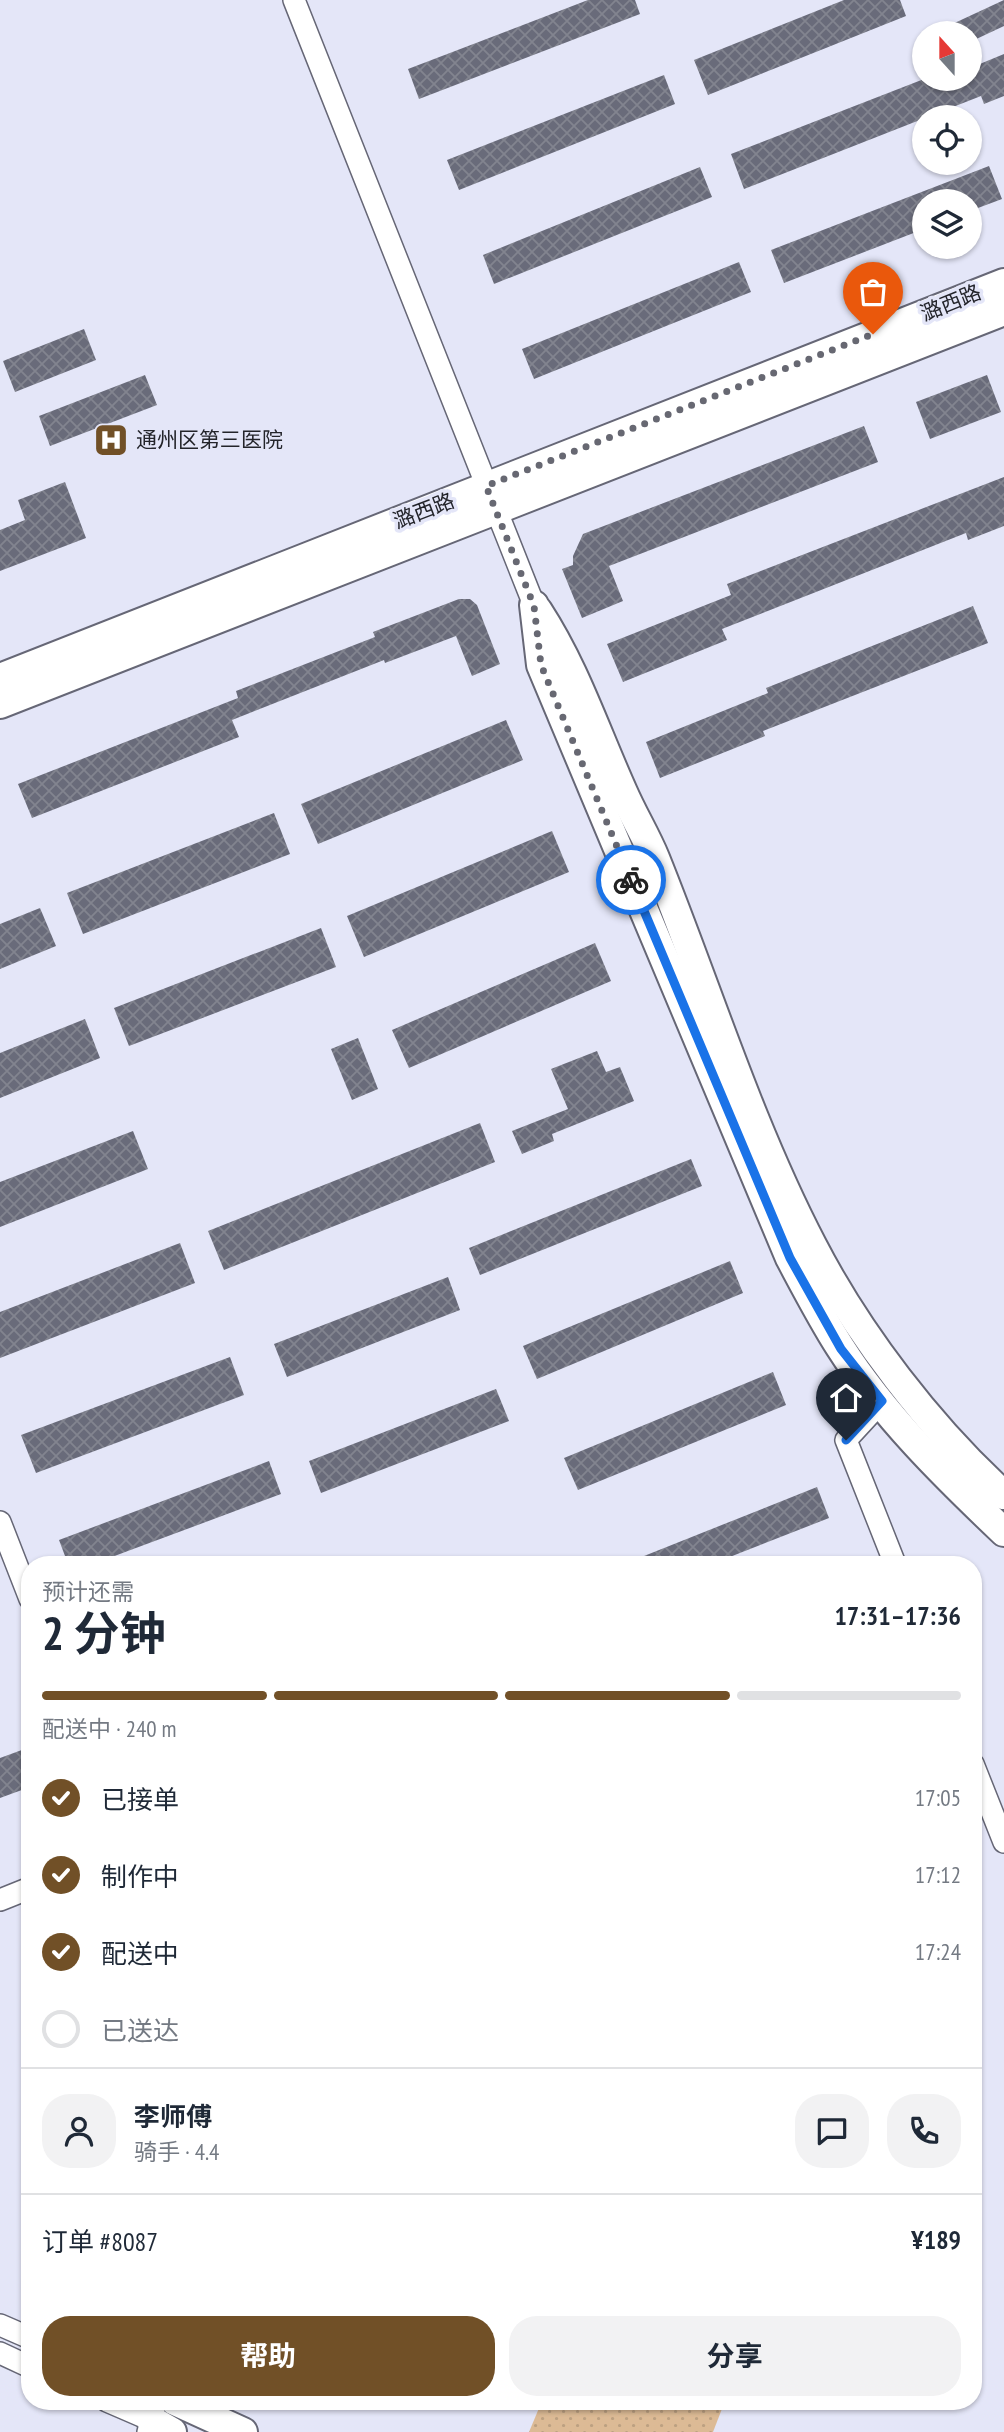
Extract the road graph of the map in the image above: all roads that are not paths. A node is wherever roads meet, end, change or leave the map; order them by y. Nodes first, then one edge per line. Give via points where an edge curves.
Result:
1 (294, 0) edge
2 (1003, 294) edge
3 (491, 498) junction
4 (534, 606) junction
5 (0, 678) edge
6 (0, 704) edge
7 (882, 1401) junction
8 (1004, 1495) edge
9 (0, 1522) edge
10 (1004, 1532) edge
11 (892, 1556) edge
12 (21, 1577) edge
13 (982, 1786) edge
14 (1004, 1842) edge
15 (21, 1892) edge
16 (0, 1900) edge
17 (0, 2325) edge
18 (21, 2333) edge
19 (0, 2353) edge
20 (21, 2363) edge
21 (130, 2410) edge
22 (195, 2410) edge
23 (157, 2421) edge
24 (243, 2432) edge

1 - 3 street
2 - 3 main road, 潞西路
3 - 4 street
3 - 5 main road, 潞西路
3 - 6 main road, 潞西路
4 - 7 main road via 541,665 764,1202 841,1349
4 - 8 main road via 563,651 654,855 767,1149 812,1244 864,1334 955,1445
7 - 10 main road via 959,1489
7 - 11 street via 846,1440
9 - 12 street
13 - 14 street
15 - 16 street
17 - 18 street
19 - 20 street
21 - 23 street
22 - 24 main road

